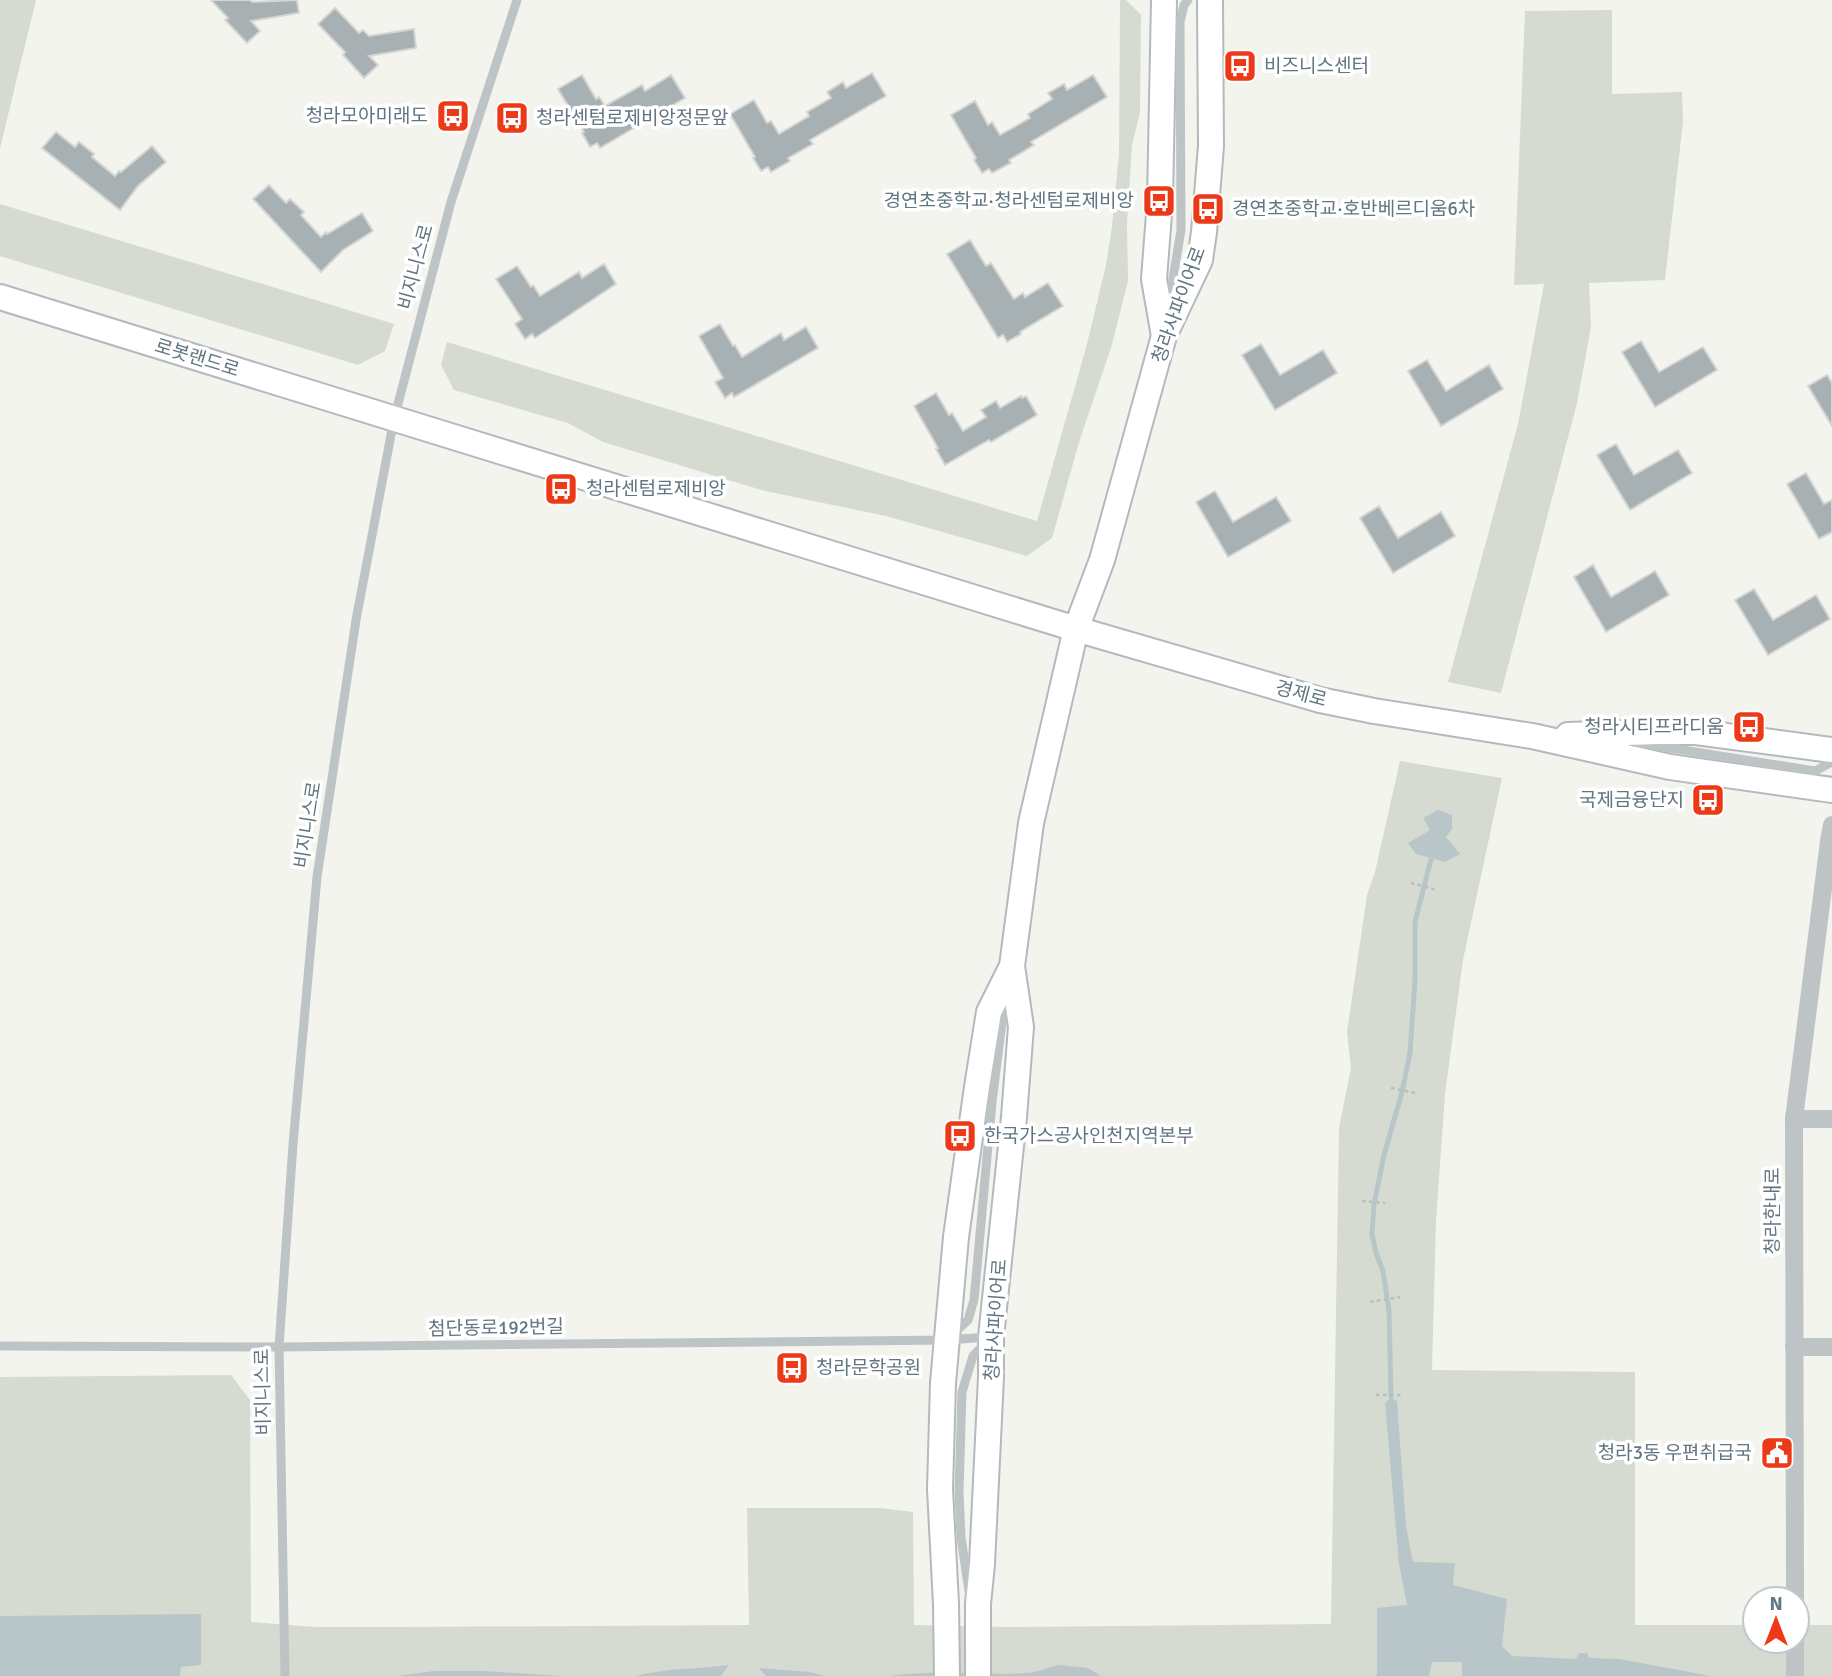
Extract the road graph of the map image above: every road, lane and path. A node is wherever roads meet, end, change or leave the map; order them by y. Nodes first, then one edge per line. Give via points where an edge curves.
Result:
1 (517, 0) edge
2 (1164, 0) edge
3 (1188, 0) edge
4 (1210, 0) edge
5 (0, 297) edge
6 (1164, 336) junction
7 (394, 419) junction
8 (1076, 629) junction
9 (1590, 735) junction
10 (1532, 736) junction
11 (1832, 750) edge
12 (1832, 762) edge
13 (1832, 790) edge
14 (1832, 825) edge
15 (1411, 883) dead end
16 (1437, 890) dead end
17 (1012, 965) junction
18 (1391, 1088) dead end
19 (1415, 1093) dead end
20 (1794, 1119) junction
21 (1832, 1119) edge
22 (1362, 1201) dead end
23 (1385, 1203) dead end
24 (1400, 1297) dead end
25 (1370, 1302) dead end
26 (991, 1337) junction
27 (946, 1340) junction
28 (0, 1346) edge
29 (279, 1347) junction
30 (1794, 1347) junction
31 (1832, 1347) edge
32 (1377, 1395) dead end
33 (1402, 1395) dead end
34 (1795, 1585) edge
35 (977, 1637) junction
36 (1795, 1655) edge
37 (285, 1676) edge
38 (947, 1676) edge
39 (978, 1676) edge
40 (1795, 1676) edge

1 - 7 lane, 비지니스로 via 450,202
2 - 6 main road via 1154,279
3 - 6 lane via 1180,22 1181,230
4 - 6 main road, 청라사파이어로 via 1211,146 1204,232 1200,260
5 - 7 main road, 로봇랜드로
6 - 8 main road, 청라사파이어로 via 1101,560
7 - 8 main road, 로봇랜드로
7 - 29 lane, 비지니스로 via 356,620 317,877
8 - 10 main road, 경제로 via 1320,700
8 - 17 main road, 청라사파이어로 via 1031,823
9 - 10 main road, 경제로
9 - 11 main road, 경제로 via 1696,732
9 - 12 lane via 1815,771
10 - 13 main road, 경제로 via 1670,767
14 - 20 street, 청라한내로
15 - 16 path
17 - 26 main road, 청라사파이어로 via 1021,1027
17 - 27 main road via 989,1012 965,1166
18 - 19 path
20 - 21 street
20 - 30 street, 청라한내로
22 - 23 path
24 - 25 path
26 - 27 lane, 첨단동로192번길
26 - 35 main road, 청라사파이어로
26 - 35 lane via 972,1356 962,1392 961,1537
27 - 29 lane, 첨단동로192번길
27 - 38 main road via 940,1489
28 - 29 lane, 첨단동로192번길
29 - 37 lane, 비지니스로
30 - 31 street
30 - 34 street, 청라한내로
32 - 33 path
35 - 39 main road, 청라사파이어로
36 - 40 street

